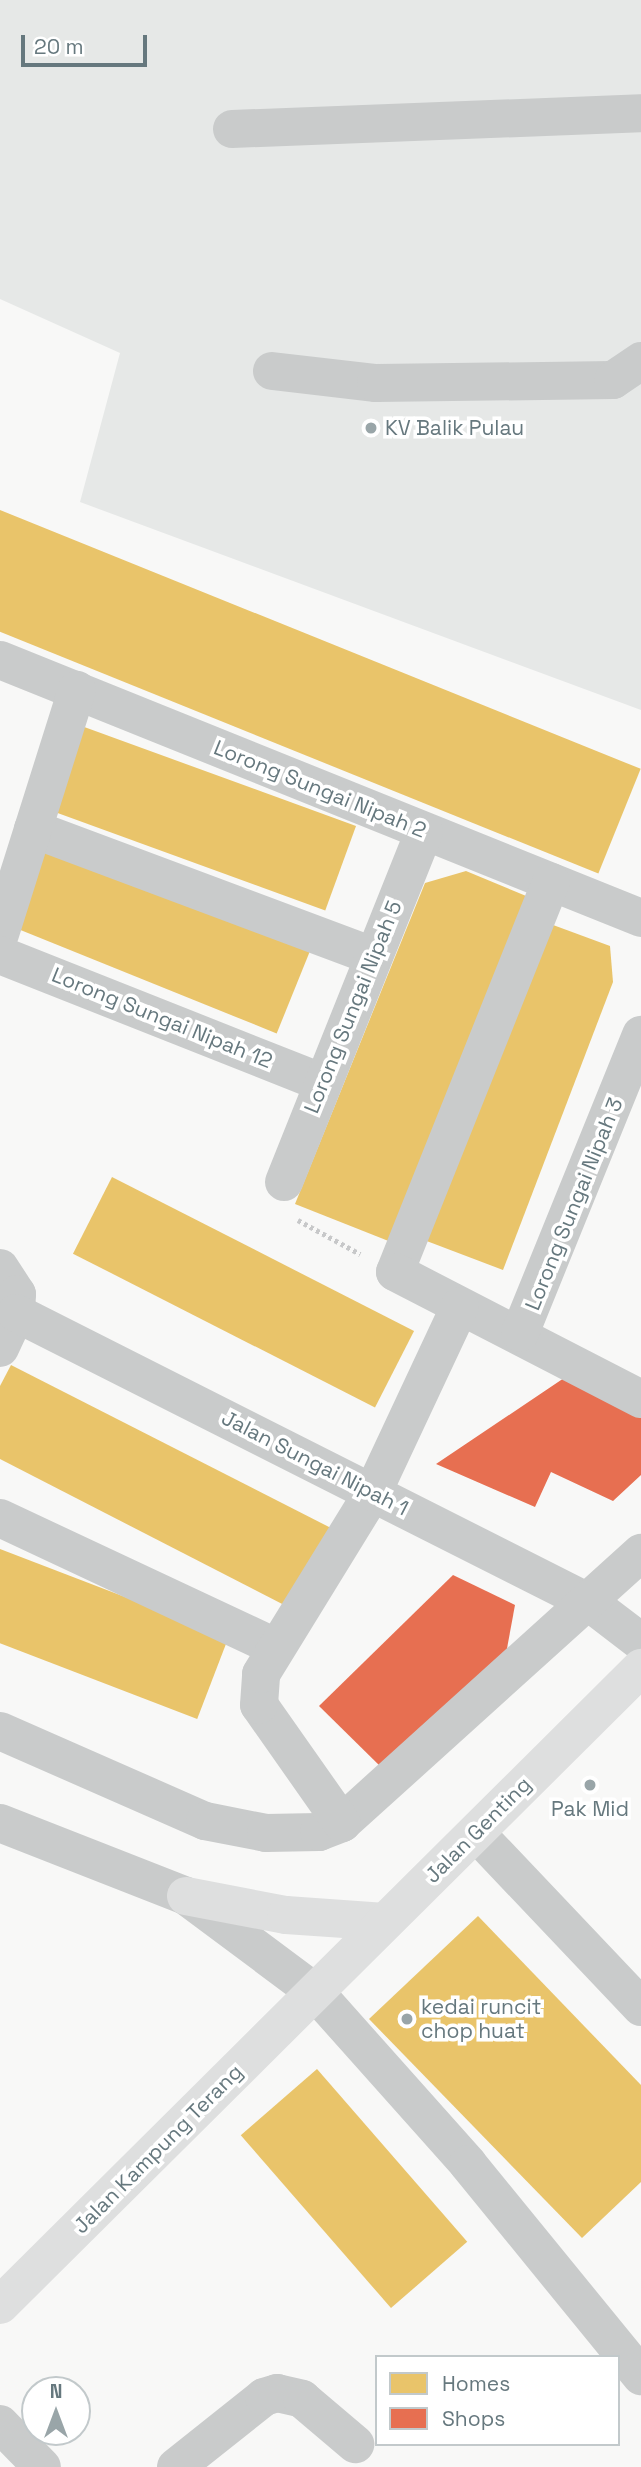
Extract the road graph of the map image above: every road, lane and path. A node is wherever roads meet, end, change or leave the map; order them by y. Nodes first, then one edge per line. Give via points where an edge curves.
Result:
1 (641, 113) edge
2 (232, 129) dead end
3 (641, 361) edge
4 (272, 371) dead end
5 (0, 660) edge
6 (77, 690) junction
7 (33, 829) junction
8 (424, 832) junction
9 (551, 882) junction
10 (641, 918) edge
11 (0, 934) edge
12 (0, 955) edge
13 (373, 956) junction
14 (641, 1035) edge
15 (323, 1083) junction
16 (284, 1182) joint
17 (0, 1268) edge
18 (395, 1272) junction
19 (460, 1306) junction
20 (16, 1312) junction
21 (520, 1333) junction
22 (0, 1348) edge
23 (641, 1399) edge
24 (373, 1492) junction
25 (0, 1518) edge
26 (641, 1553) edge
27 (590, 1603) junction
28 (641, 1642) edge
29 (276, 1647) junction
30 (641, 1668) edge
31 (0, 1731) edge
32 (0, 1823) edge
33 (342, 1823) junction
34 (476, 1833) junction
35 (186, 1896) junction
36 (385, 1922) junction
37 (315, 1992) junction
38 (641, 2007) edge
39 (0, 2305) edge
40 (641, 2376) edge
41 (0, 2424) edge
42 (355, 2444) dead end
43 (43, 2467) edge
44 (176, 2467) edge

1 - 2 street
3 - 4 street via 613,380 376,383
5 - 6 street, Lorong Sungai Nipah 2
6 - 7 street
6 - 8 street, Lorong Sungai Nipah 2
7 - 11 street
7 - 13 street
8 - 9 street, Lorong Sungai Nipah 2
8 - 13 street, Lorong Sungai Nipah 5
9 - 10 street, Lorong Sungai Nipah 2
9 - 18 street
12 - 15 street, Lorong Sungai Nipah 12
13 - 15 street, Lorong Sungai Nipah 5
14 - 21 street, Lorong Sungai Nipah 3
15 - 16 street, Lorong Sungai Nipah 5
16 - 18 path via 288,1211 303,1224
17 - 20 street via 17,1294
18 - 19 street
19 - 21 street
19 - 24 street
20 - 22 street
20 - 24 street, Jalan Sungai Nipah 1
21 - 23 street
24 - 27 street, Jalan Sungai Nipah 1
24 - 29 street
25 - 29 street
26 - 27 street
27 - 28 street, Jalan Sungai Nipah 1
27 - 33 street
29 - 33 street via 261,1674 259,1705
30 - 34 main road, Jalan Genting
31 - 33 street via 205,1821 291,1834 319,1832
32 - 35 street
34 - 36 main road, Jalan Genting
34 - 38 street
35 - 36 main road via 286,1915
35 - 37 street
36 - 37 main road, Jalan Genting
37 - 39 main road, Jalan Kampung Terang
37 - 40 street via 468,2164
41 - 43 street
42 - 44 street via 302,2399 277,2393 264,2397

